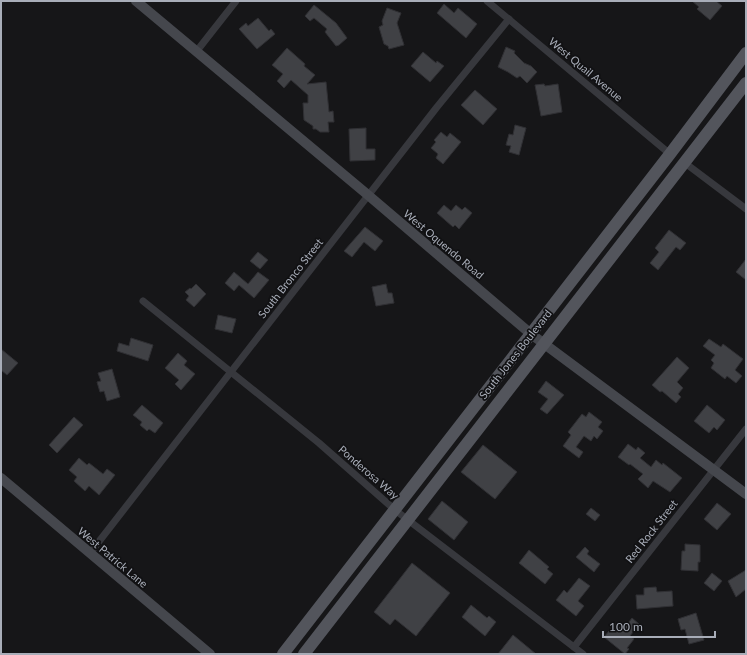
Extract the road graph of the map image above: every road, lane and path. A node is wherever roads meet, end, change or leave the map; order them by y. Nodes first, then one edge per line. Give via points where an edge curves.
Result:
1 (136, 1) edge
2 (236, 1) edge
3 (487, 1) edge
4 (509, 19) junction
5 (196, 52) junction
6 (746, 53) edge
7 (746, 82) edge
8 (670, 154) junction
9 (685, 163) junction
10 (368, 195) junction
11 (746, 209) edge
12 (144, 301) dead end
13 (531, 334) junction
14 (544, 344) junction
15 (230, 372) junction
16 (746, 429) edge
17 (714, 470) junction
18 (1, 478) edge
19 (746, 494) edge
20 (395, 510) junction
21 (408, 520) junction
22 (90, 553) junction
23 (574, 647) junction
24 (210, 654) edge
25 (283, 654) edge
26 (304, 654) edge
27 (583, 654) edge

1 - 5 street, West Oquendo Road
2 - 5 street
3 - 4 street, West Quail Avenue
4 - 8 street, West Quail Avenue
4 - 10 street, South Bronco Street
5 - 10 street, West Oquendo Road
6 - 8 main road, South Jones Boulevard
7 - 9 main road, South Jones Boulevard
8 - 13 main road, South Jones Boulevard
9 - 11 street
9 - 14 main road, South Jones Boulevard
10 - 13 street, West Oquendo Road
10 - 15 street, South Bronco Street
12 - 15 street, Ponderosa Way
13 - 14 street, West Oquendo Road
13 - 20 main road, South Jones Boulevard
14 - 17 street, West Oquendo Road
14 - 21 main road, South Jones Boulevard
15 - 20 street, Ponderosa Way via 319,443
15 - 22 street, South Bronco Street
16 - 17 street, Red Rock Street
17 - 19 street, West Oquendo Road
17 - 23 street, Red Rock Street
18 - 22 street, West Patrick Lane
20 - 21 street, Ponderosa Way
20 - 25 main road, South Jones Boulevard
21 - 23 street, Ponderosa Way
21 - 26 main road, South Jones Boulevard
22 - 24 street, West Patrick Lane
23 - 27 street, Ponderosa Way

